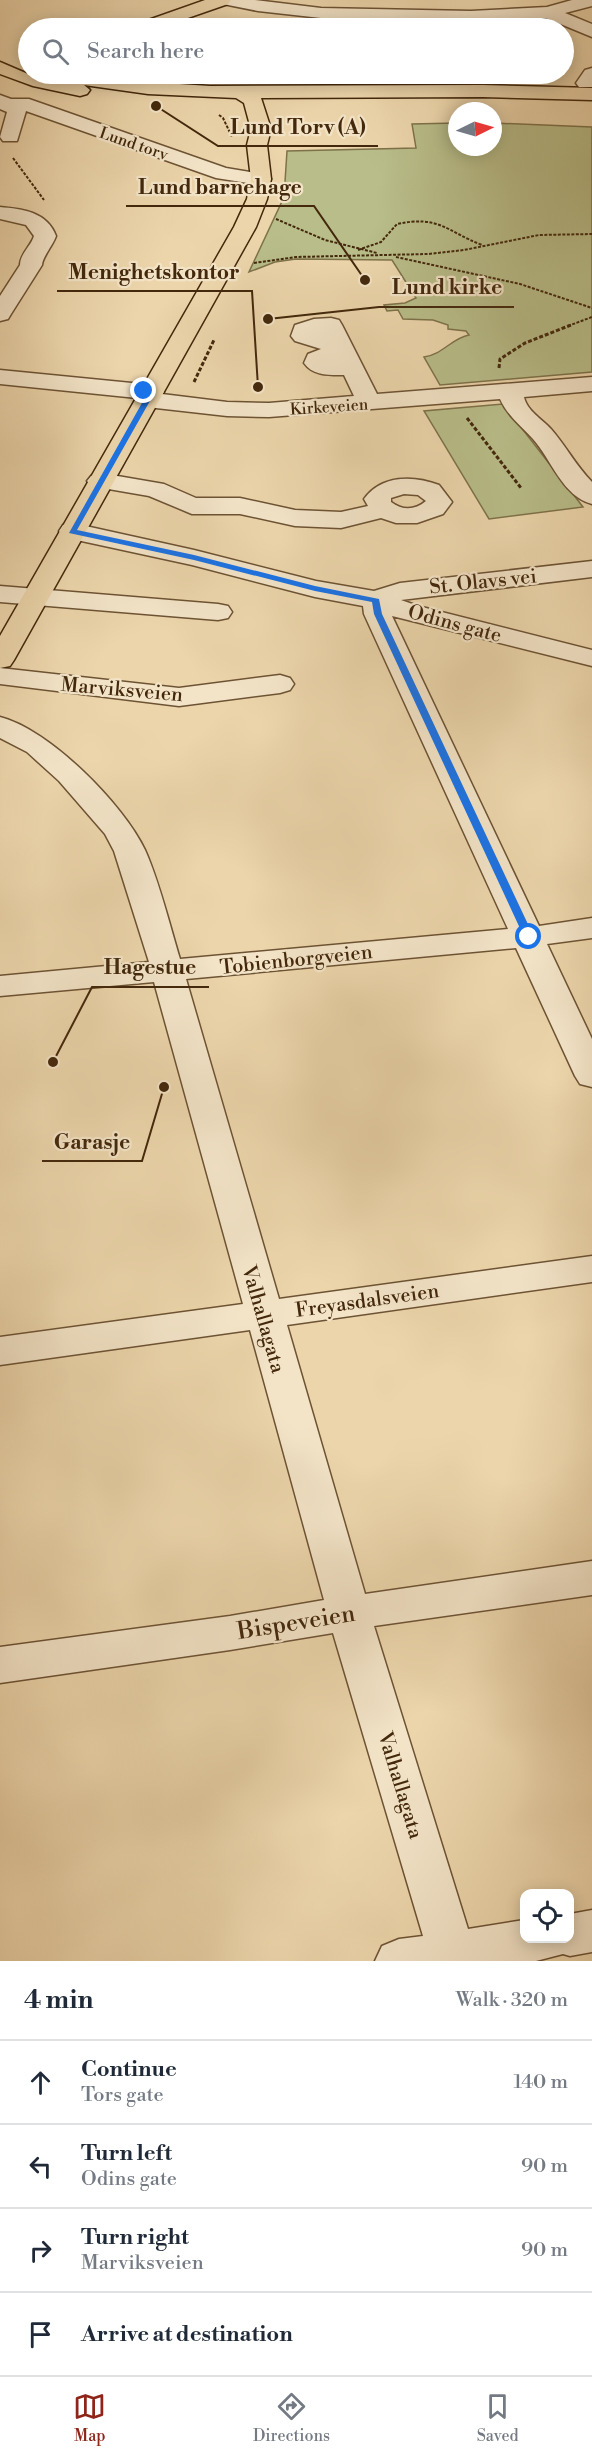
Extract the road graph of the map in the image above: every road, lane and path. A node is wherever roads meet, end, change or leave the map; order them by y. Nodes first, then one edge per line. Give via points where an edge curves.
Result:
1 (222, 0) edge
2 (229, 0) edge
3 (592, 0) edge
4 (548, 12) junction
5 (171, 18) edge
6 (562, 18) edge
7 (574, 23) edge
8 (592, 31) edge
9 (0, 53) edge
10 (15, 72) edge
11 (48, 84) edge
12 (114, 84) edge
13 (590, 84) edge
14 (4, 103) edge
15 (239, 104) junction
16 (10, 137) joint
17 (261, 179) junction
18 (0, 213) edge
19 (270, 215) dead end
20 (592, 234) edge
21 (45, 235) junction
22 (483, 245) junction
23 (357, 250) junction
24 (387, 255) junction
25 (31, 259) junction
26 (244, 265) dead end
27 (8, 267) dead end
28 (592, 308) edge
29 (0, 314) edge
30 (592, 317) edge
31 (345, 355) dead end
32 (0, 377) edge
33 (592, 384) edge
34 (503, 392) junction
35 (149, 396) junction
36 (451, 396) junction
37 (369, 403) junction
38 (100, 481) junction
39 (520, 488) dead end
40 (592, 496) edge
41 (383, 509) dead end
42 (72, 531) junction
43 (592, 569) edge
44 (0, 594) edge
45 (34, 598) junction
46 (376, 600) junction
47 (218, 612) dead end
48 (592, 658) edge
49 (0, 660) edge
50 (0, 676) edge
51 (280, 684) dead end
52 (0, 726) edge
53 (592, 928) edge
54 (529, 937) junction
55 (168, 972) junction
56 (0, 986) edge
57 (592, 1076) edge
58 (592, 1269) edge
59 (263, 1314) junction
60 (0, 1351) edge
61 (592, 1578) edge
62 (349, 1613) junction
63 (0, 1665) edge
64 (592, 1931) edge
65 (574, 1934) edge
66 (522, 1943) edge
67 (453, 1957) edge
68 (399, 1961) edge

1 - 5 main road
2 - 4 street via 321,13 471,16
3 - 4 street
4 - 6 street
7 - 8 street
9 - 10 main road
11 - 15 main road via 104,93
12 - 15 main road
13 - 15 main road via 393,91
14 - 16 street via 17,110
14 - 17 street, Lund torv via 22,103 223,174
15 - 17 main road via 247,135 257,145
16 - 21 path via 10,153 56,219 54,228
17 - 35 main road via 245,227
18 - 21 street via 30,219 40,224
19 - 23 path
20 - 22 path via 539,235
21 - 25 street via 41,248
22 - 23 path via 450,226 431,220 411,220 397,224 386,241
22 - 24 path via 437,253
23 - 24 path
24 - 26 path via 296,257
24 - 28 path via 523,284 561,294
25 - 27 street
25 - 29 street
30 - 34 path via 525,343 500,359
31 - 37 street
32 - 35 street
33 - 34 street, Kirkeveien
34 - 36 street, Kirkeveien
34 - 40 street
35 - 37 street, Kirkeveien via 227,409
35 - 38 main road
36 - 37 street, Kirkeveien
36 - 39 path
38 - 41 street via 155,489 192,506 240,506 295,518 361,518
38 - 42 main road
42 - 45 main road
42 - 46 street, Odins gate
43 - 46 street, St. Olavs vei via 400,591
44 - 45 street
45 - 47 street
45 - 49 main road
46 - 48 street, Odins gate via 408,612
46 - 54 street via 378,614
50 - 51 street, Marviksveien via 179,697
52 - 55 street, Valhallagata via 37,746 70,775 118,830 130,851
53 - 54 street, Tobienborgveien
54 - 55 street, Tobienborgveien
54 - 57 street
55 - 56 street, Tobienborgveien
55 - 59 street, Valhallagata
58 - 59 street, Freyasdalsveien
59 - 60 street, Freyasdalsveien
59 - 62 street, Valhallagata
61 - 62 street, Bispeveien
62 - 63 street, Bispeveien via 230,1634
62 - 67 street, Valhallagata
64 - 65 street
66 - 67 street
67 - 68 street

